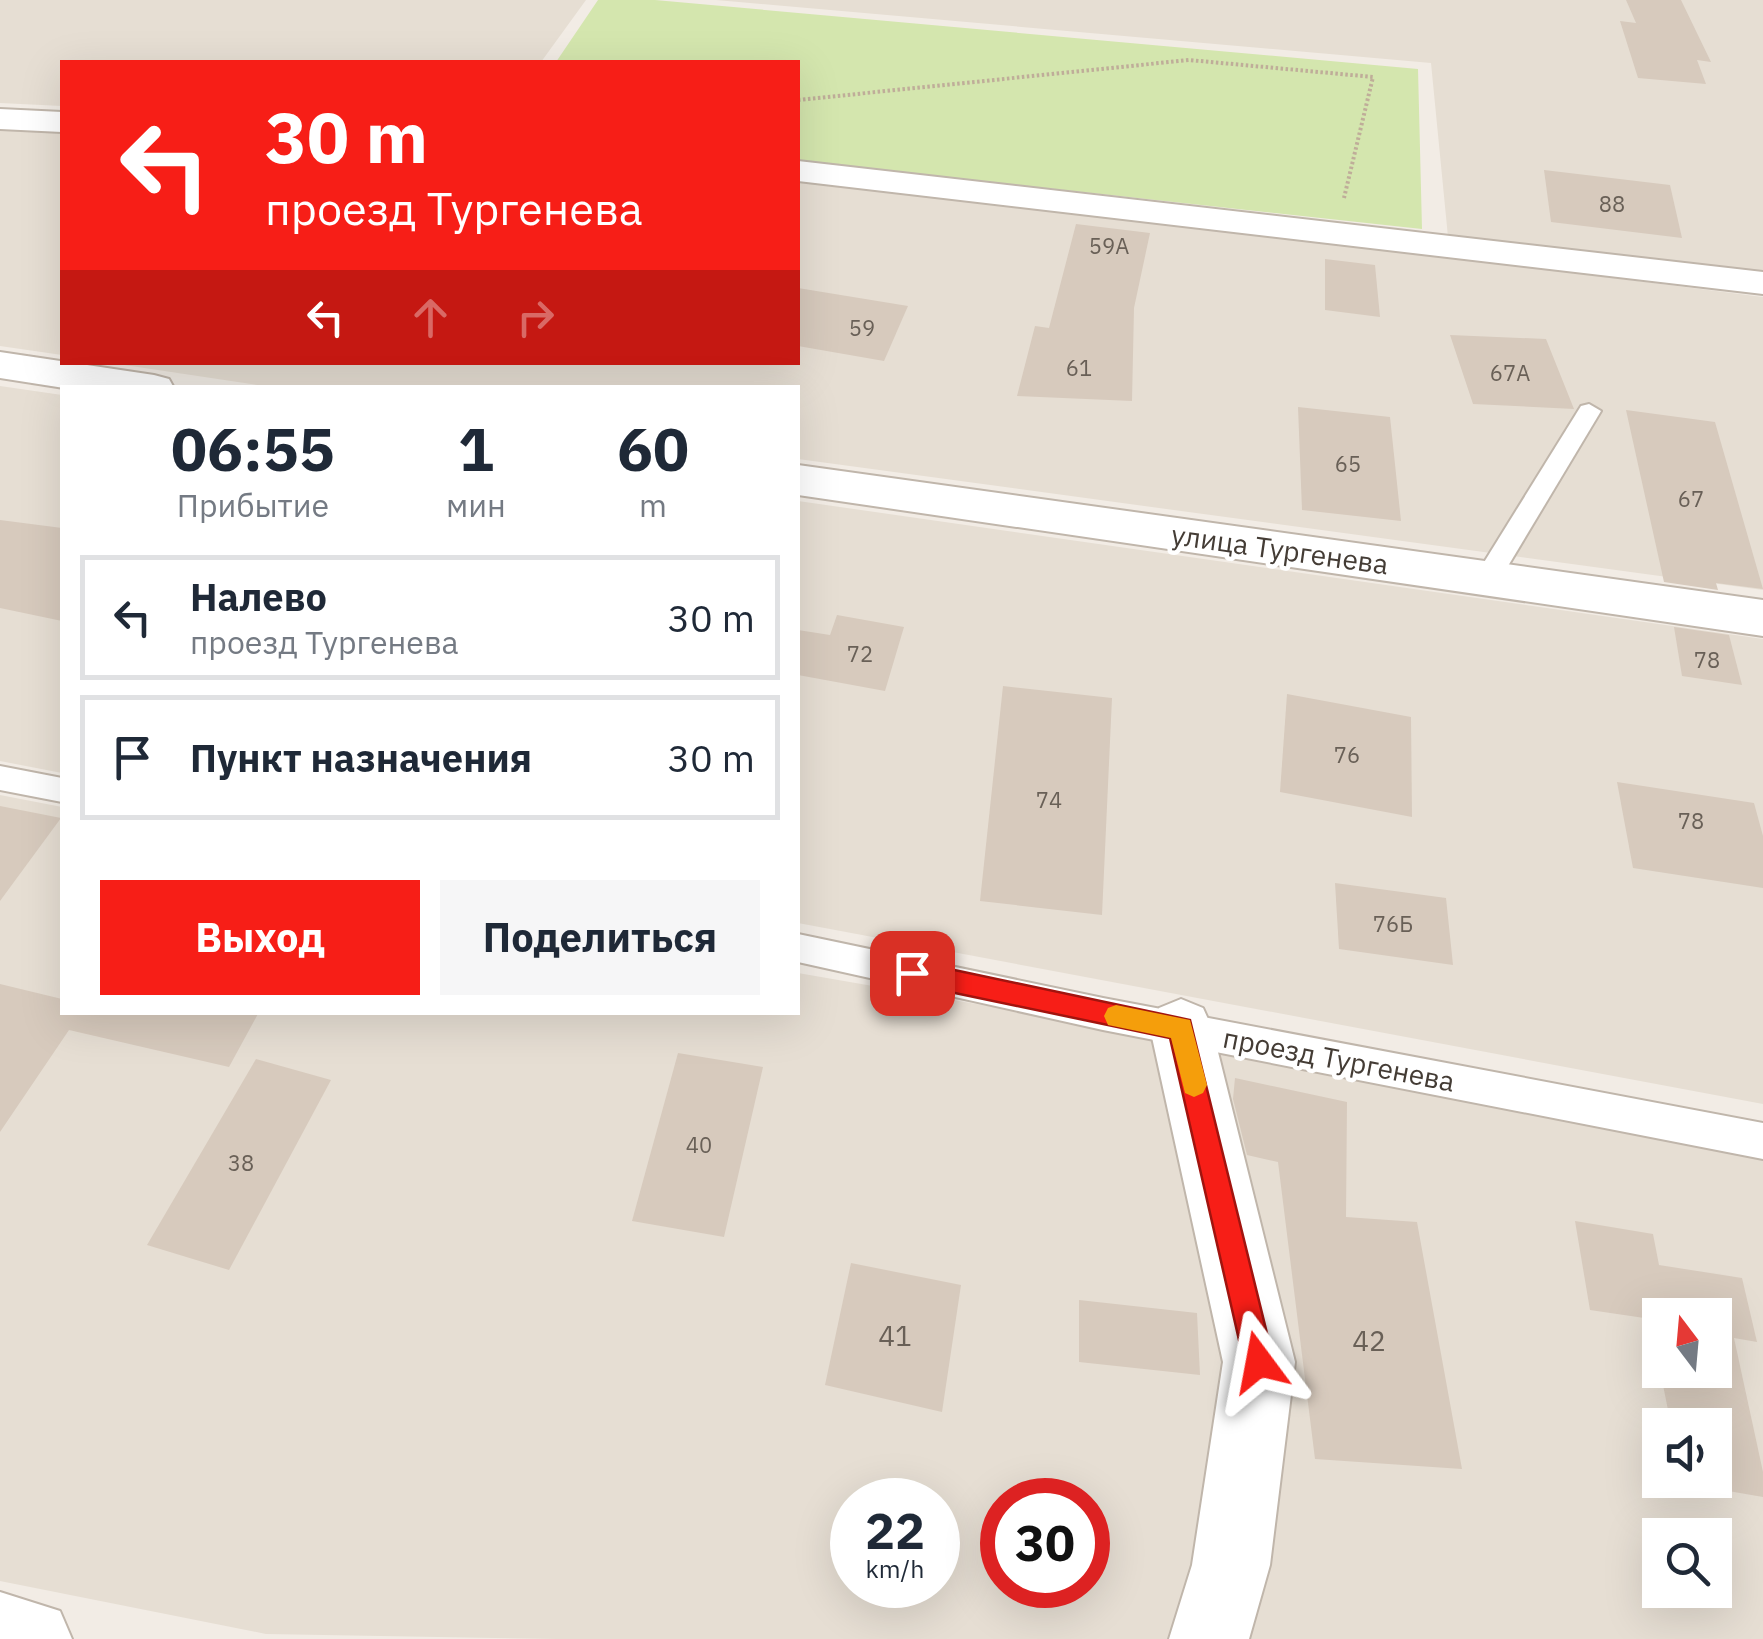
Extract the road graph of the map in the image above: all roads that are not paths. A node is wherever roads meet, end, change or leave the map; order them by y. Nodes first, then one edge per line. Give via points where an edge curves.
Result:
1 (0, 119) edge
2 (60, 122) edge
3 (800, 171) edge
4 (1763, 283) edge
5 (0, 366) edge
6 (133, 385) edge
7 (1590, 410) dead end
8 (800, 480) edge
9 (1487, 579) junction
10 (1763, 618) edge
11 (0, 778) edge
12 (60, 790) edge
13 (800, 948) edge
14 (1181, 1028) junction
15 (1763, 1141) edge
16 (0, 1632) edge
17 (32, 1639) edge
18 (1209, 1639) edge

1 - 2 street
3 - 4 street
5 - 6 street
7 - 9 lane
8 - 9 street, улица Тургенева
9 - 10 street, улица Тургенева
11 - 12 lane
13 - 14 lane, проезд Тургенева
14 - 15 lane, проезд Тургенева
14 - 18 street via 1259,1362 1231,1564
16 - 17 street

